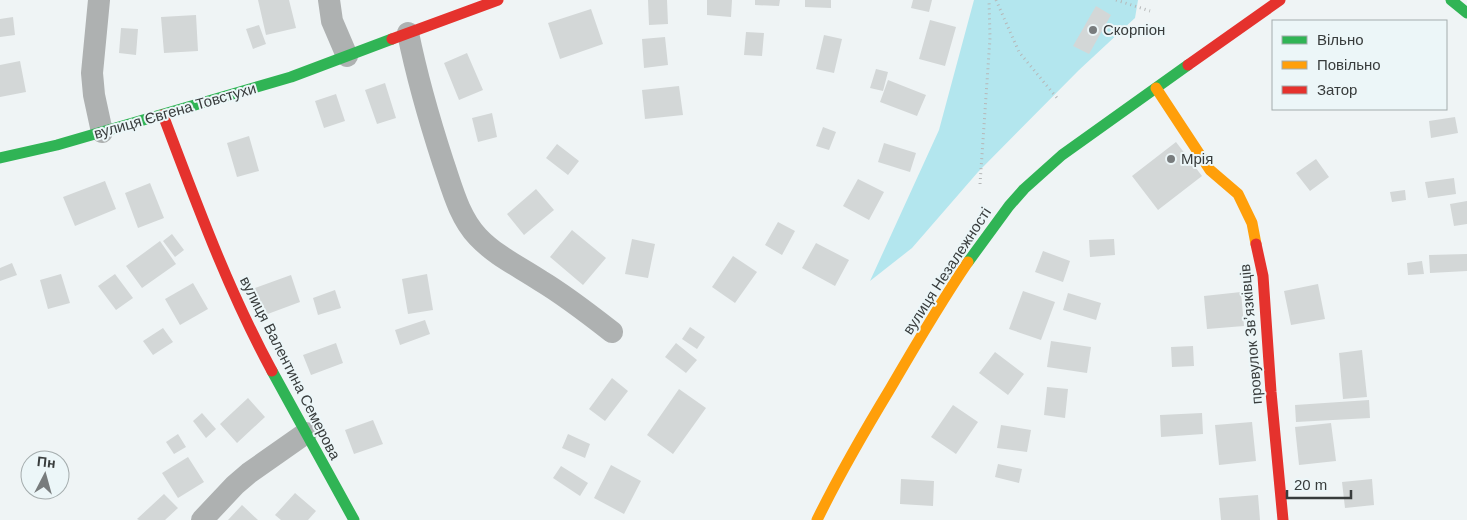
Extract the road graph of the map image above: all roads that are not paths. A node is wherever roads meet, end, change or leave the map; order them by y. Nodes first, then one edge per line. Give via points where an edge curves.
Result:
1 (99, 0) edge
2 (329, 0) edge
3 (498, 0) edge
4 (1280, 0) edge
5 (1451, 0) edge
6 (1467, 13) edge
7 (408, 33) junction
8 (346, 56) junction
9 (1156, 88) junction
10 (163, 114) junction
11 (102, 132) junction
12 (0, 158) edge
13 (612, 332) dead end
14 (306, 433) junction
15 (202, 520) edge
16 (354, 520) edge
17 (817, 520) edge
18 (1283, 520) edge

1 - 11 street via 92,73
2 - 8 street via 332,21
3 - 7 street, вулиця Євгена Товстухи
4 - 9 street, вулиця Незалежності
5 - 6 street
7 - 8 street, вулиця Євгена Товстухи
7 - 13 street via 432,129 457,202 472,230 498,254 570,300
8 - 10 street, вулиця Євгена Товстухи via 273,83
9 - 17 street, вулиця Незалежності via 1062,155 1024,189 993,226 943,299
9 - 18 street, провулок Звʼязківців via 1210,170 1238,194 1252,223 1263,276
10 - 11 street, вулиця Євгена Товстухи
10 - 14 street, вулиця Валентина Семерова via 196,206 241,311
11 - 12 street, вулиця Євгена Товстухи
14 - 15 street via 262,462
14 - 16 street, вулиця Валентина Семерова

